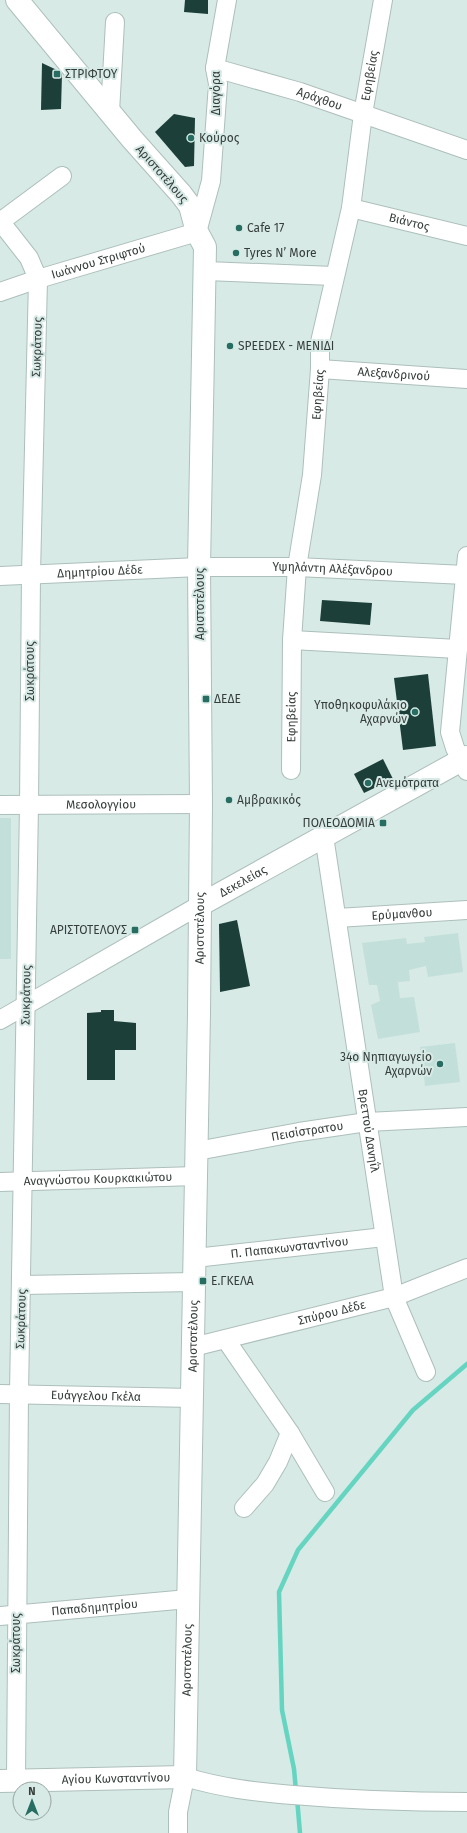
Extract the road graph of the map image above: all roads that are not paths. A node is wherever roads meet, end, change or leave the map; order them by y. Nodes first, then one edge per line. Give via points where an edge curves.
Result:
1 (17, 0) edge
2 (227, 0) edge
3 (382, 0) edge
4 (115, 22) dead end
5 (215, 68) junction
6 (110, 112) junction
7 (363, 114) junction
8 (467, 150) edge
9 (62, 176) dead end
10 (351, 208) junction
11 (0, 222) edge
12 (197, 232) junction
13 (467, 236) edge
14 (206, 271) junction
15 (334, 276) junction
16 (38, 278) junction
17 (0, 292) edge
18 (320, 369) junction
19 (467, 379) edge
20 (467, 556) edge
21 (199, 566) junction
22 (297, 567) junction
23 (31, 574) junction
24 (465, 575) junction
25 (0, 576) edge
26 (292, 640) junction
27 (458, 649) junction
28 (465, 763) edge
29 (291, 770) dead end
30 (201, 804) junction
31 (0, 805) edge
32 (29, 805) junction
33 (324, 836) junction
34 (200, 905) junction
35 (467, 910) edge
36 (337, 918) junction
37 (0, 1006) edge
38 (26, 1006) junction
39 (0, 1020) edge
40 (467, 1117) edge
41 (367, 1122) junction
42 (197, 1151) junction
43 (196, 1176) junction
44 (23, 1181) junction
45 (0, 1182) edge
46 (384, 1237) junction
47 (195, 1258) junction
48 (467, 1268) edge
49 (194, 1282) junction
50 (22, 1285) junction
51 (394, 1297) junction
52 (226, 1340) junction
53 (193, 1347) junction
54 (426, 1372) dead end
55 (0, 1394) edge
56 (19, 1394) junction
57 (192, 1398) junction
58 (290, 1433) junction
59 (326, 1492) dead end
60 (244, 1508) dead end
61 (188, 1599) junction
62 (8, 1615) edge
63 (185, 1777) junction
64 (8, 1781) edge
65 (467, 1802) edge
66 (178, 1833) edge
67 (190, 1833) edge

1 - 6 main road, Αριστοτέλους
2 - 5 street, Διαγόρα
3 - 7 street, Εφηβείας
4 - 6 street
5 - 7 street, Αράχθου via 300,92
5 - 12 street, Διαγόρα via 218,84 214,159 211,181
6 - 12 main road, Αριστοτέλους via 190,206
7 - 8 street, Αράχθου
7 - 10 street, Εφηβείας
9 - 11 street
10 - 13 street, Βιάντος
10 - 15 street, Εφηβείας
11 - 16 street, Σωκράτους via 29,258
12 - 14 main road, Αριστοτέλους via 205,247
12 - 16 street, Ιωάννου Στριφτού
14 - 15 street
14 - 21 main road, Αριστοτέλους
15 - 18 street, Εφηβείας via 320,342
16 - 17 street, Ιωάννου Στριφτού
16 - 23 street, Σωκράτους
18 - 19 street, Αλεξανδρινού
18 - 22 street, Εφηβείας via 312,475
20 - 24 street
21 - 22 street, Υψηλάντη Αλέξανδρου
21 - 23 street, Δημητρίου Δέδε
21 - 30 main road, Αριστοτέλους
22 - 24 street, Υψηλάντη Αλέξανδρου
22 - 26 street, Εφηβείας
23 - 25 street, Δημητρίου Δέδε
23 - 32 street, Σωκράτους
24 - 27 street
26 - 27 street
26 - 29 street, Εφηβείας
27 - 28 street via 450,732 455,748
28 - 33 main road, Δεκελείας
30 - 32 street, Μεσολογγίου
30 - 34 main road, Αριστοτέλους
31 - 32 street, Μεσολογγίου
32 - 38 street, Σωκράτους
33 - 34 main road, Δεκελείας
33 - 36 street, Βρεττού Δανηΐλ
34 - 38 street, Δεκελείας
34 - 42 main road, Αριστοτέλους
35 - 36 street, Ερύμανθου
36 - 41 street, Βρεττού Δανηΐλ
37 - 38 street
38 - 39 street, Δεκελείας
38 - 44 street, Σωκράτους
40 - 41 street, Πεισίστρατου
41 - 42 street, Πεισίστρατου
41 - 46 street, Βρεττού Δανηΐλ
42 - 43 main road, Αριστοτέλους
43 - 44 street, Αναγνώστου Κουρκακιώτου
43 - 47 main road, Αριστοτέλους
44 - 45 street, Αναγνώστου Κουρκακιώτου
44 - 50 street, Σωκράτους
46 - 47 street, Π. Παπακωνσταντίνου
46 - 51 street, Βρεττού Δανηΐλ
47 - 49 main road, Αριστοτέλους
48 - 51 street, Σπύρου Δέδε
49 - 50 street
49 - 53 main road, Αριστοτέλους
50 - 56 street, Σωκράτους
51 - 52 street, Σπύρου Δέδε
51 - 54 street, Βρεττού Δανηΐλ
52 - 53 street, Σπύρου Δέδε
52 - 58 street
53 - 57 main road, Αριστοτέλους
55 - 56 street, Ευάγγελου Γκέλα
56 - 57 street, Ευάγγελου Γκέλα
56 - 62 street, Σωκράτους
57 - 61 main road, Αριστοτέλους
58 - 59 street
58 - 60 street via 265,1484
61 - 62 street, Παπαδημητρίου
61 - 63 main road, Αριστοτέλους
62 - 64 street, Σωκράτους
63 - 64 main road, Αγίου Κωνσταντίνου
63 - 65 street via 238,1790 392,1802
63 - 66 street via 178,1812
63 - 67 street

